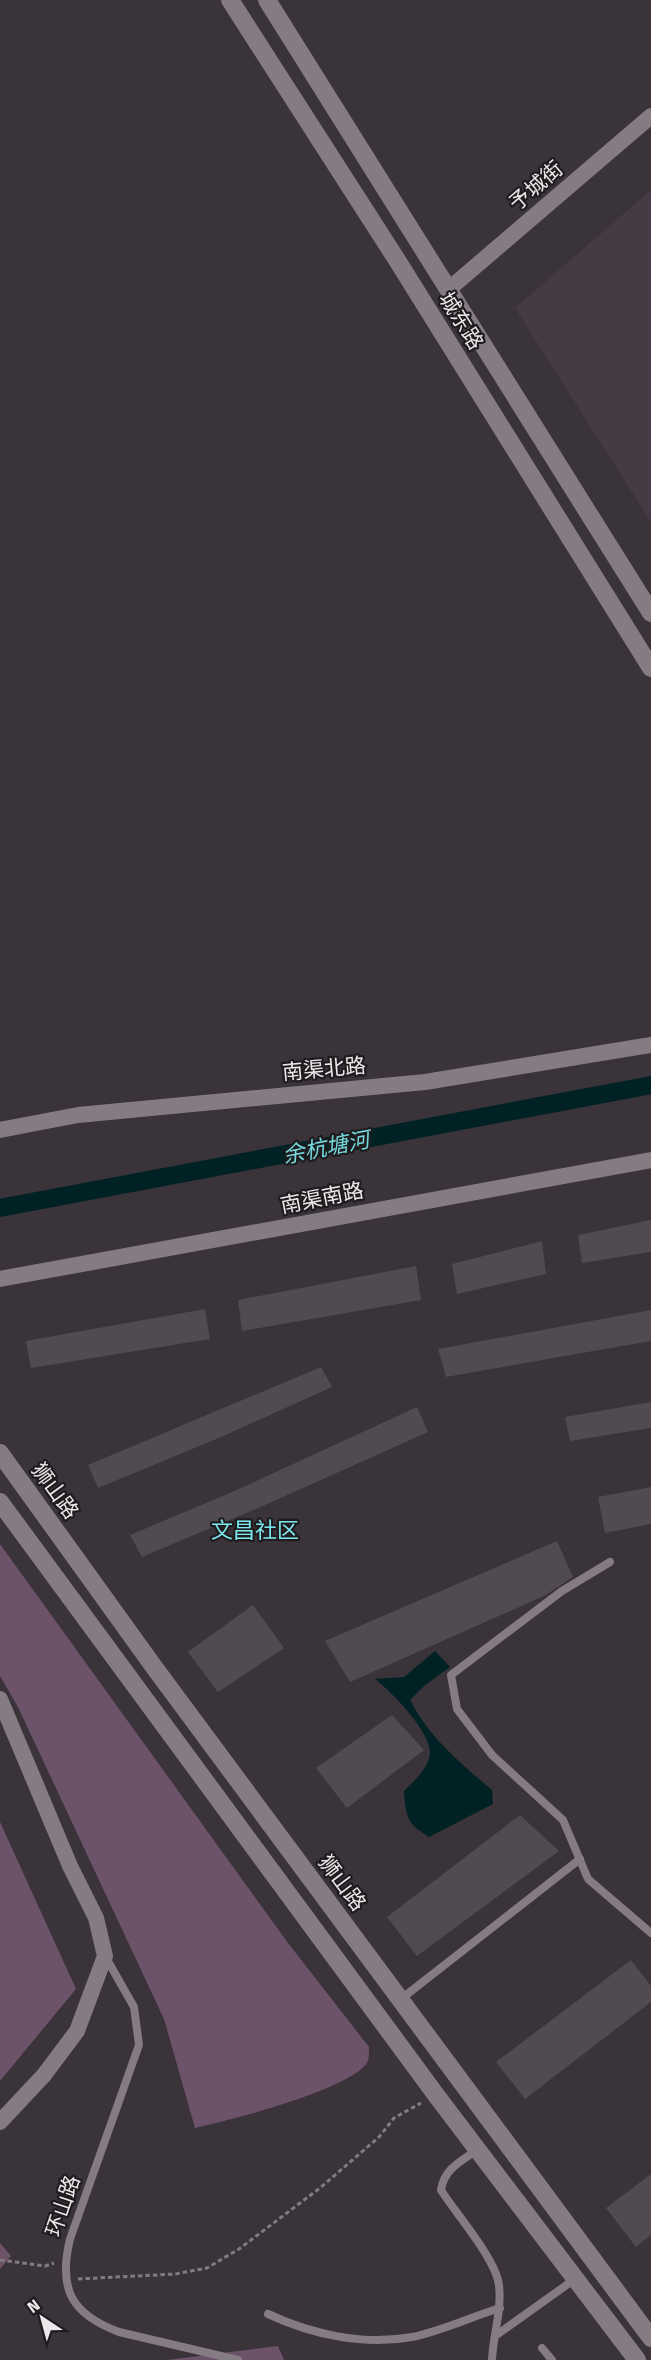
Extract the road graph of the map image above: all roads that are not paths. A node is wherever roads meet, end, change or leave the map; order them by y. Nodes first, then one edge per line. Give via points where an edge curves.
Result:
1 (230, 0) edge
2 (267, 0) edge
3 (651, 116) edge
4 (449, 289) junction
5 (651, 613) edge
6 (651, 668) edge
7 (651, 1045) edge
8 (0, 1130) edge
9 (651, 1160) edge
10 (0, 1279) edge
11 (0, 1453) edge
12 (0, 1502) edge
13 (610, 1562) dead end
14 (0, 1699) edge
15 (580, 1859) junction
16 (651, 1933) edge
17 (105, 1956) junction
18 (401, 1999) junction
19 (0, 2122) edge
20 (477, 2149) junction
21 (575, 2279) junction
22 (500, 2308) junction
23 (268, 2314) dead end
24 (495, 2336) junction
25 (651, 2338) edge
26 (542, 2348) dead end
27 (238, 2360) edge
28 (492, 2360) edge
29 (552, 2360) edge
30 (637, 2360) edge

1 - 6 main road, 城东路
2 - 4 main road, 城东路
3 - 4 street, 予城街
4 - 5 main road, 城东路
7 - 8 street, 南渠北路 via 425,1082 78,1115
9 - 10 street, 南渠南路
11 - 18 main road, 狮山路
12 - 20 main road
13 - 15 lane via 562,1591 452,1675 456,1709 492,1755 563,1820
14 - 17 street via 70,1866 96,1917
15 - 16 lane via 588,1879
15 - 18 lane
17 - 19 street via 77,2031 44,2075
17 - 27 lane, 环山路 via 134,2007 139,2045 65,2259 65,2280 77,2308 100,2325
18 - 25 main road, 狮山路
20 - 21 main road
20 - 22 lane via 453,2166 442,2179 441,2190 494,2268
21 - 24 lane
21 - 30 main road
22 - 23 lane via 412,2337 382,2339 313,2332
22 - 24 lane
24 - 28 lane
26 - 29 lane

